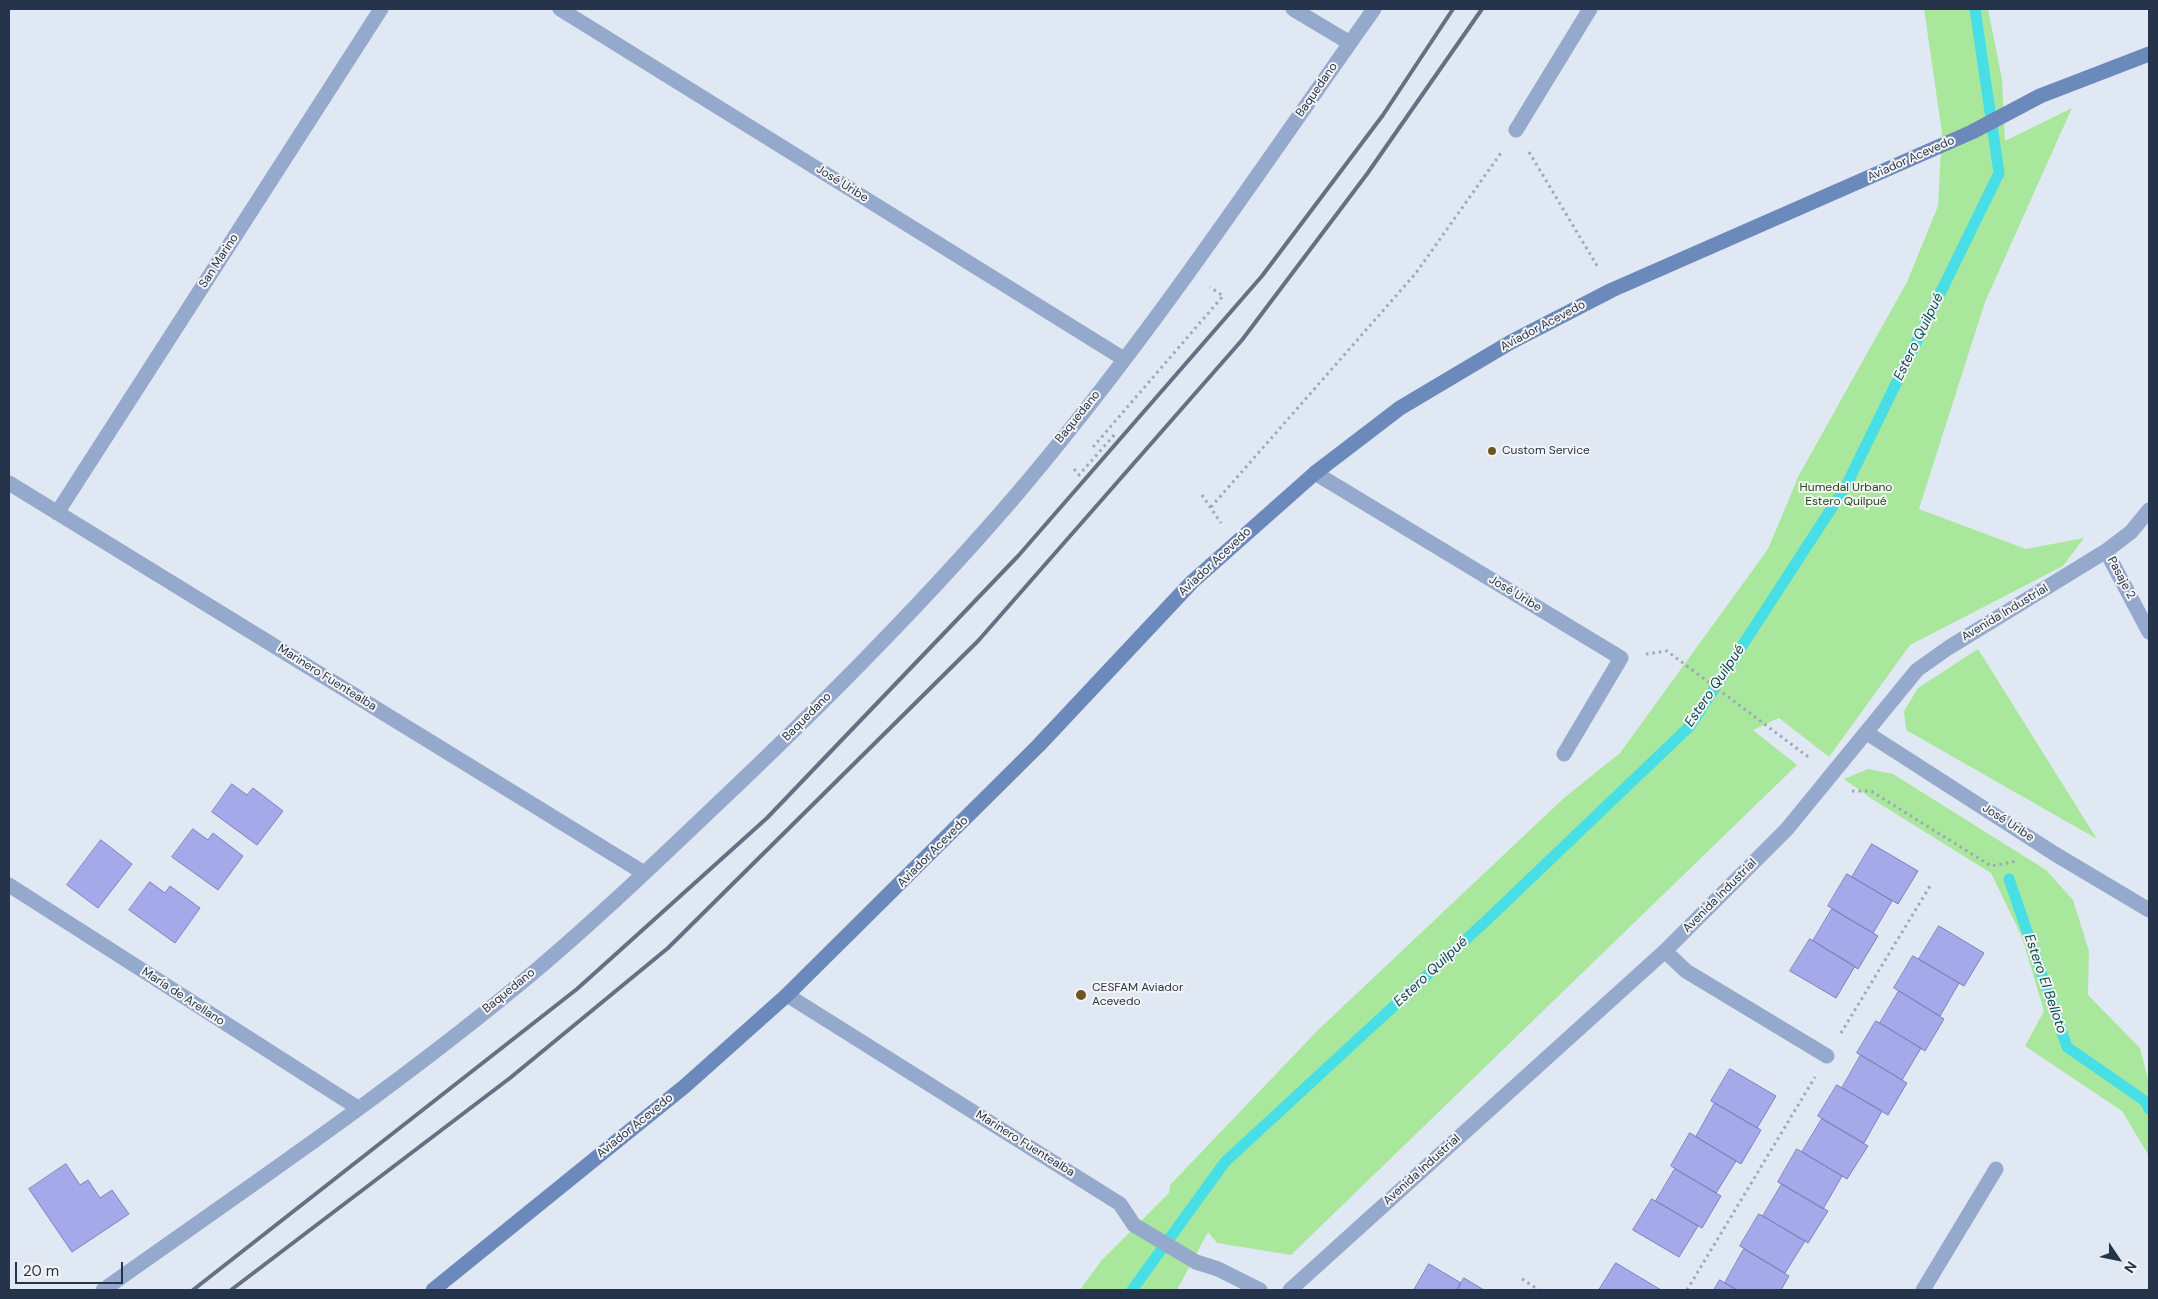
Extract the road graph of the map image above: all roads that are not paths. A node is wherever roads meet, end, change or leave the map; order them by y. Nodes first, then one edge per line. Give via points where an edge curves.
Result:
1 (381, 9) edge
2 (560, 9) edge
3 (1293, 9) edge
4 (1374, 9) edge
5 (1590, 9) edge
6 (1350, 43) junction
7 (2149, 54) edge
8 (1516, 130) road end
9 (1124, 359) junction
10 (1315, 473) junction
11 (9, 484) edge
12 (2149, 510) edge
13 (57, 512) junction
14 (2106, 551) junction
15 (2149, 632) edge
16 (1867, 733) junction
17 (1564, 754) dead end
18 (644, 874) junction
19 (9, 885) edge
20 (2149, 910) edge
21 (1665, 951) junction
22 (787, 995) junction
23 (1827, 1056) road end
24 (358, 1108) junction
25 (1996, 1169) dead end
26 (103, 1290) edge
27 (433, 1290) edge
28 (1260, 1290) edge
29 (1290, 1290) edge
30 (1923, 1290) edge

1 - 13 street, San Marino
2 - 9 street, José Uribe
3 - 6 street
4 - 6 street, Baquedano
5 - 8 street
6 - 9 street, Baquedano via 1145,334
7 - 10 main road, Aviador Acevedo via 2040,96 1972,132 1612,290 1511,342 1400,408
9 - 18 street, Baquedano via 1017,493 892,631 766,758
10 - 17 street, José Uribe via 1621,658
10 - 22 main road, Aviador Acevedo via 1192,582 1025,759
11 - 13 street, Marinero Fuentealba
12 - 14 street, Avenida Industrial via 2131,532
13 - 18 street, Marinero Fuentealba
14 - 15 street, Pasaje 2
14 - 16 street, Avenida Industrial via 1917,670
16 - 20 street, José Uribe
16 - 21 street, Avenida Industrial via 1787,828
18 - 24 street, Baquedano via 516,987
19 - 24 street, María de Arellano
21 - 23 street via 1686,971
21 - 29 street, Avenida Industrial
22 - 27 main road, Aviador Acevedo via 685,1086
22 - 28 street, Marinero Fuentealba via 1120,1204 1134,1225 1196,1262
24 - 26 street, Baquedano
25 - 30 street

